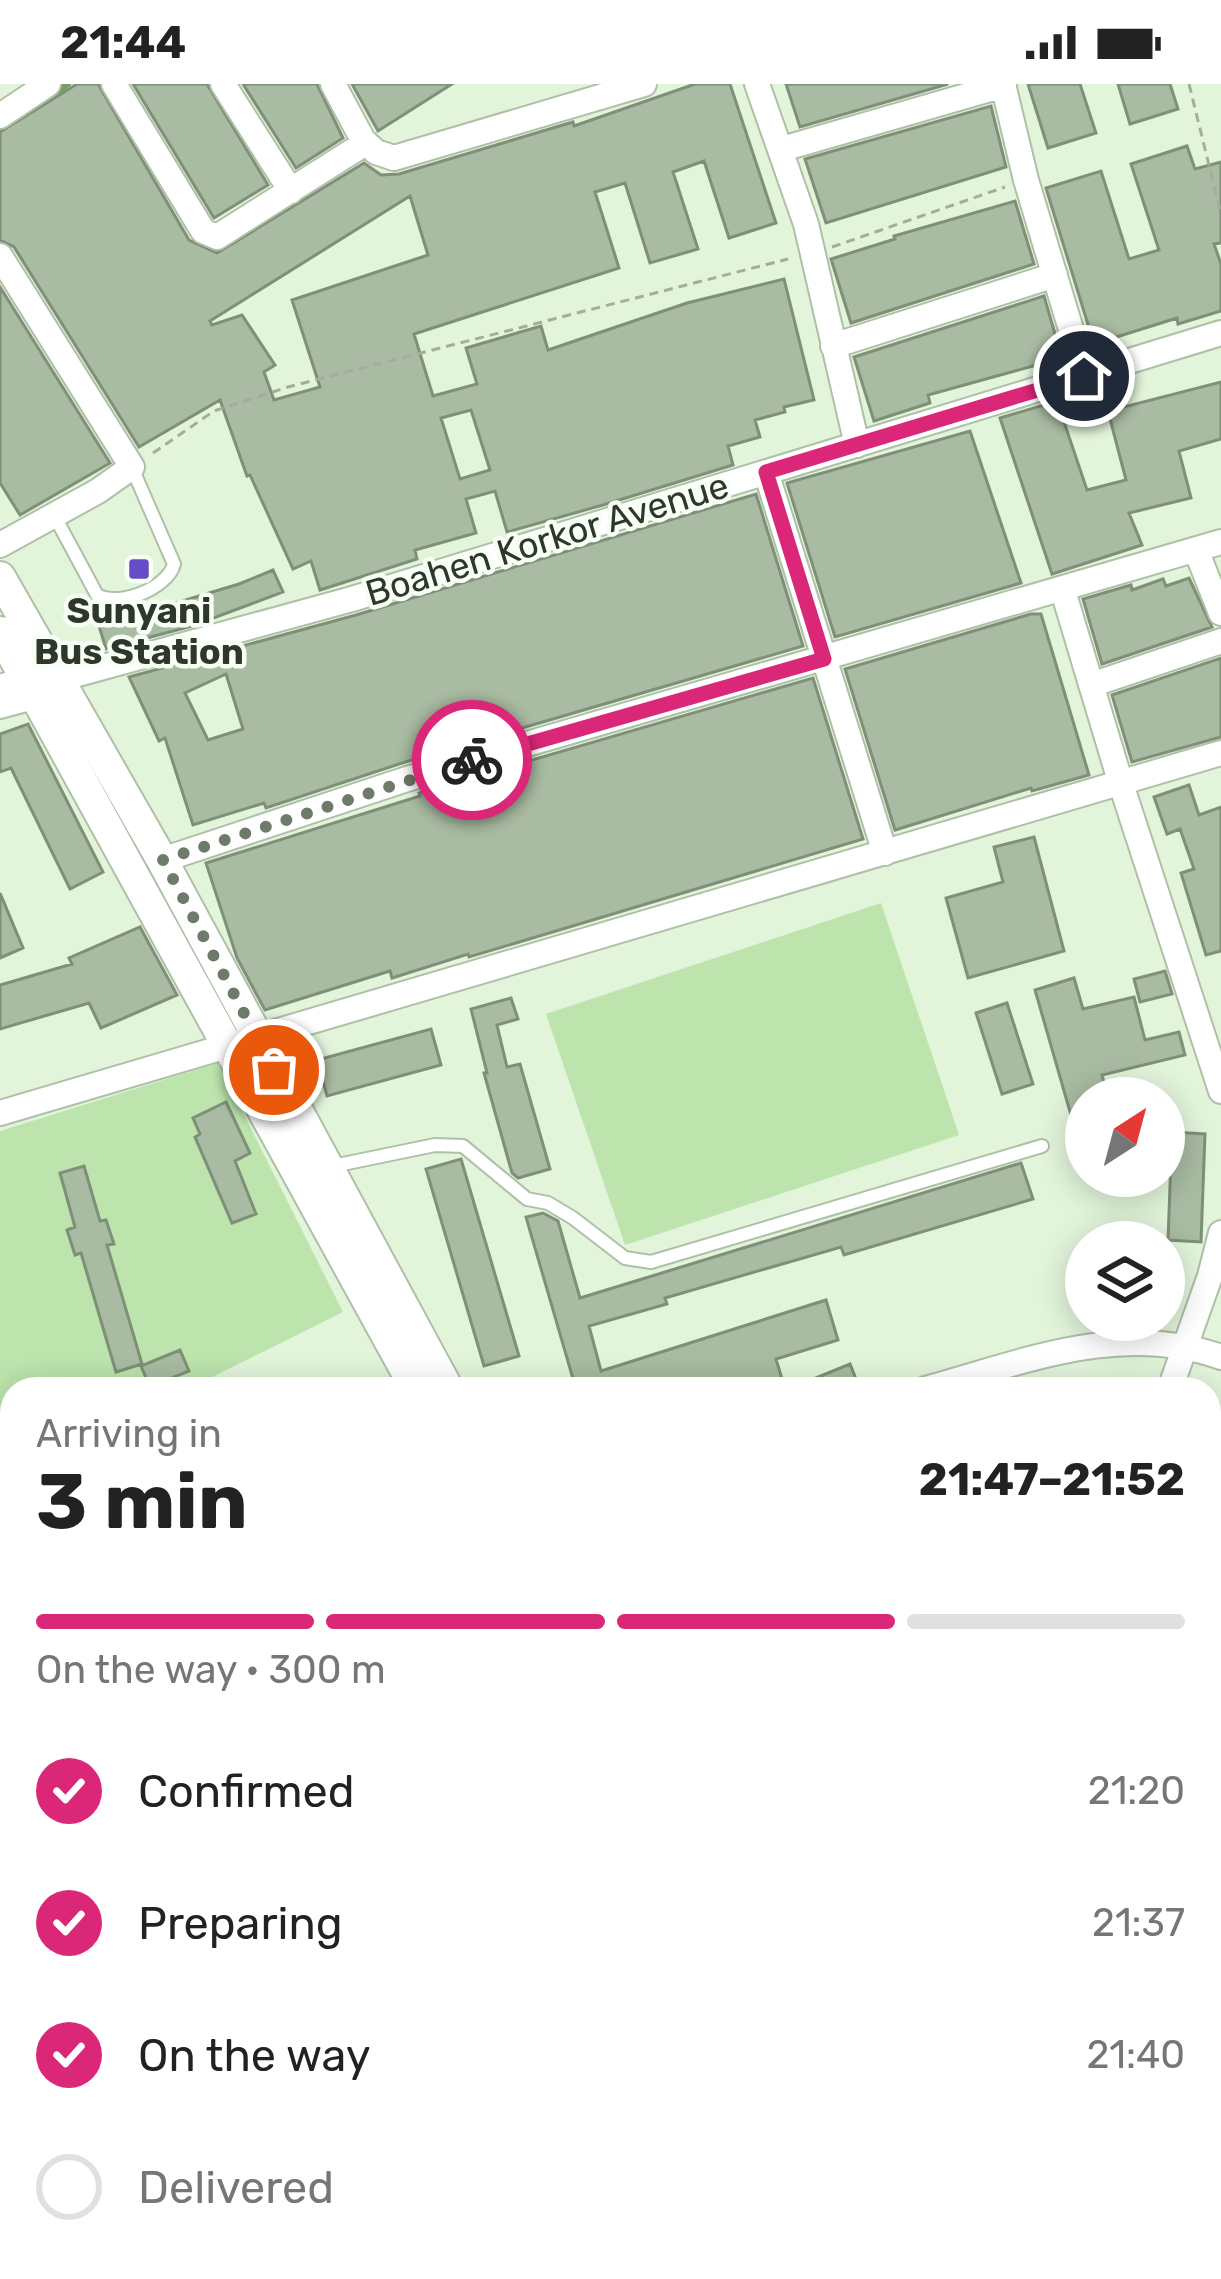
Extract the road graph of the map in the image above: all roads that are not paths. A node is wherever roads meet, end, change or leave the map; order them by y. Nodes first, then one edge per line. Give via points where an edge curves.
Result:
1 (48, 84) edge
2 (114, 84) edge
3 (223, 84) edge
4 (333, 84) edge
5 (644, 84) edge
6 (757, 84) edge
7 (1003, 85) edge
8 (0, 116) edge
9 (363, 140) junction
10 (782, 149) junction
11 (291, 191) junction
12 (0, 256) edge
13 (1055, 275) junction
14 (1221, 334) edge
15 (833, 346) junction
16 (1084, 376) junction
17 (856, 445) junction
18 (132, 467) junction
19 (766, 472) junction
20 (54, 515) junction
21 (0, 545) edge
22 (1209, 546) edge
23 (0, 577) edge
24 (1063, 591) junction
25 (1221, 613) edge
26 (0, 632) edge
27 (1221, 641) edge
28 (824, 659) junction
29 (43, 683) edge
30 (1091, 685) junction
31 (0, 706) edge
32 (1221, 753) edge
33 (1121, 784) junction
34 (885, 854) junction
35 (163, 860) junction
36 (243, 1042) junction
37 (1221, 1091) edge
38 (0, 1113) edge
39 (1042, 1146) dead end
40 (327, 1167) junction
41 (1221, 1233) edge
42 (1186, 1344) junction
43 (1221, 1357) edge
44 (410, 1377) edge
45 (441, 1377) edge
46 (969, 1377) edge
47 (1174, 1377) edge

1 - 8 street
2 - 11 street via 203,231 217,237
3 - 11 street
4 - 9 street
5 - 9 street via 394,158
6 - 10 street
7 - 10 street
7 - 13 street
9 - 11 street
10 - 15 street
12 - 18 street
13 - 15 street
13 - 16 street
14 - 16 street, Boahen Korkor Avenue
15 - 17 street
16 - 17 street, Boahen Korkor Avenue
17 - 19 street, Boahen Korkor Avenue
18 - 20 street
18 - 20 lane via 175,564 164,581 106,600
19 - 28 street
19 - 29 street, Boahen Korkor Avenue
20 - 21 street
22 - 24 street
22 - 25 street
23 - 29 street
24 - 28 street
24 - 30 street
26 - 29 street
27 - 30 street
28 - 34 street
28 - 35 street via 407,779
29 - 31 street, Boahen Korkor Avenue
29 - 35 street
29 - 36 street
30 - 33 street
32 - 33 street
33 - 34 street
33 - 37 street
34 - 36 street
35 - 36 street
36 - 38 street
36 - 40 street
36 - 44 street
39 - 40 lane via 651,1262 625,1258 573,1218 527,1199 463,1147 435,1144
40 - 45 street
41 - 42 street
42 - 43 street
42 - 46 street via 1078,1347
42 - 47 street

